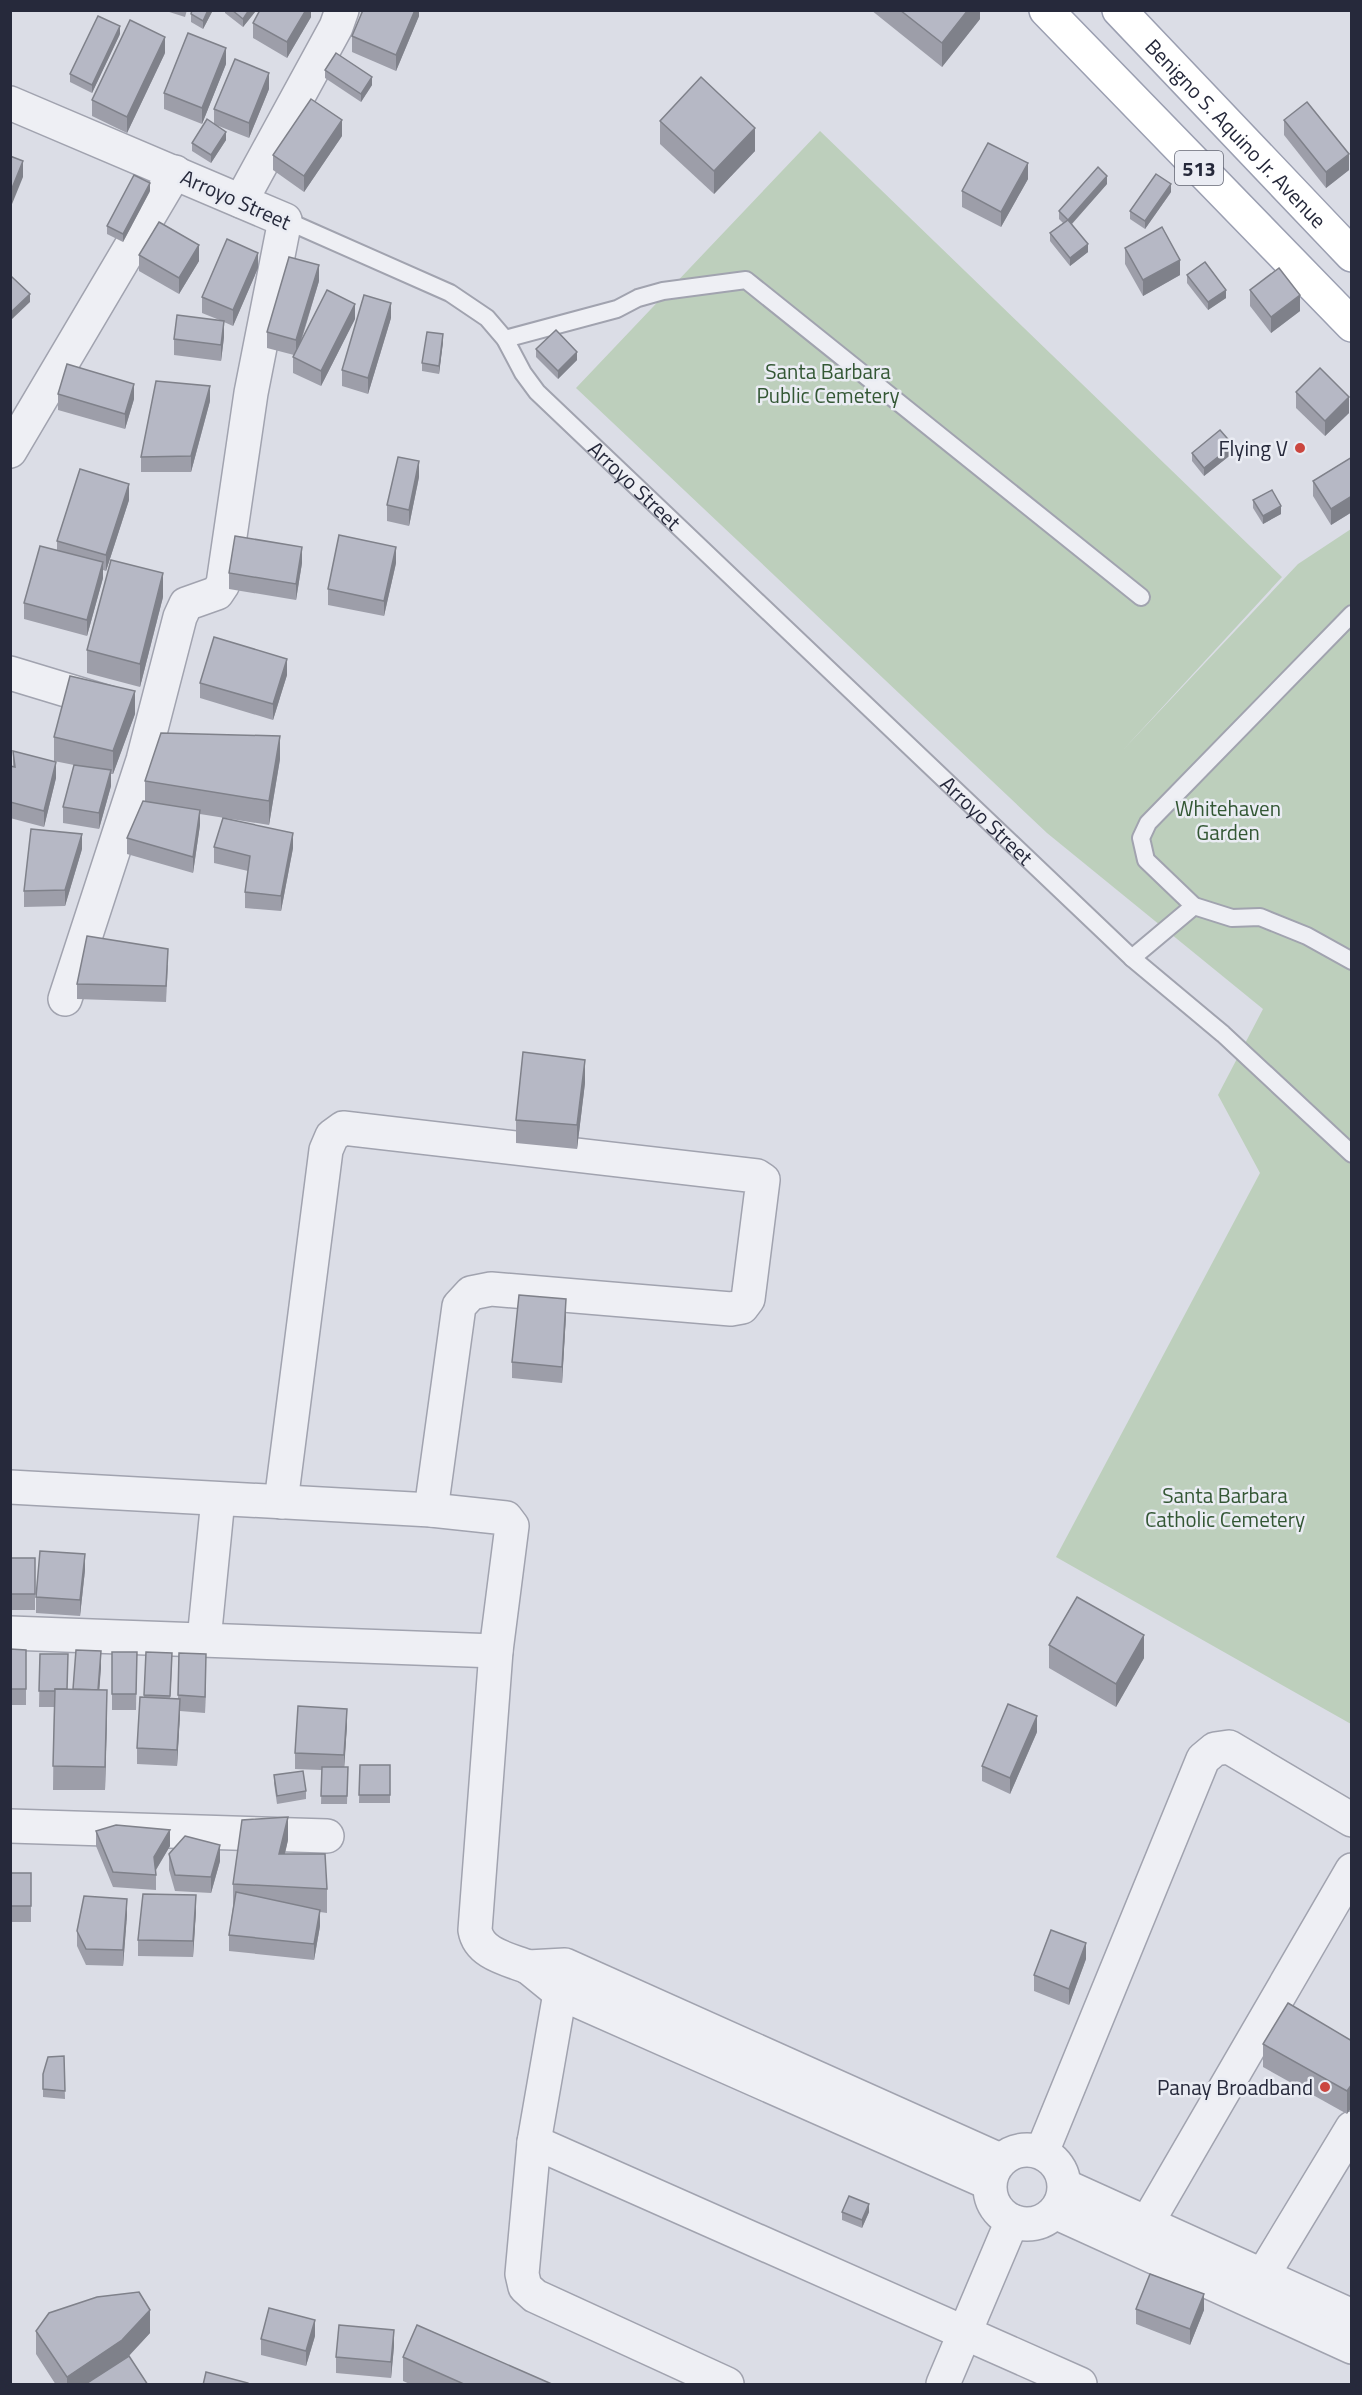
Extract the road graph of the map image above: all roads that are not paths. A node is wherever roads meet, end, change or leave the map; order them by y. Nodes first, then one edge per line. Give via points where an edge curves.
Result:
1 (342, 10) edge
2 (1046, 10) edge
3 (1119, 10) edge
4 (10, 103) edge
5 (175, 172) junction
6 (241, 201) junction
7 (285, 220) junction
8 (1352, 255) edge
9 (1352, 325) edge
10 (505, 339) junction
11 (10, 451) edge
12 (1141, 597) dead end
13 (1352, 614) edge
14 (10, 673) edge
15 (154, 717) junction
16 (1194, 906) junction
17 (1132, 958) junction
18 (1352, 961) edge
19 (65, 999) dead end
20 (1352, 1154) edge
21 (10, 1487) edge
22 (218, 1499) junction
23 (281, 1502) junction
24 (431, 1510) junction
25 (10, 1633) edge
26 (204, 1640) junction
27 (496, 1651) junction
28 (1352, 1820) edge
29 (10, 1826) edge
30 (327, 1836) dead end
31 (1352, 1870) edge
32 (565, 1981) junction
33 (1352, 2128) edge
34 (534, 2142) junction
35 (1041, 2152) junction
36 (995, 2172) junction
37 (1060, 2199) junction
38 (1012, 2221) junction
39 (1147, 2223) junction
40 (1263, 2276) junction
41 (1352, 2316) edge
42 (964, 2333) junction
43 (1352, 2347) edge
44 (727, 2385) edge
45 (943, 2385) edge
46 (1080, 2385) edge

1 - 6 street
2 - 9 main road, 513
3 - 8 main road, Benigno S. Aquino Jr. Avenue / 513
4 - 5 street, Arroyo Street
5 - 6 street, Arroyo Street
5 - 11 street
6 - 7 street, Arroyo Street
7 - 10 lane, Arroyo Street via 450,293 487,318
7 - 15 street via 251,393 223,584 217,593 183,608
10 - 12 lane via 617,309 663,291 746,280
10 - 17 lane, Arroyo Street via 537,392
13 - 16 lane via 1148,824 1141,838 1146,860
14 - 15 street
15 - 19 street
16 - 17 lane
16 - 18 lane via 1232,918 1260,917 1307,936
17 - 20 lane, Arroyo Street via 1223,1034
21 - 22 street
22 - 23 street
22 - 26 street
23 - 24 street
23 - 24 street via 326,1150 332,1136 343,1128 757,1176 763,1180 748,1299 742,1306 731,1309 490,1289 471,1293 459,1306
24 - 27 street via 506,1518 512,1526
25 - 26 street
26 - 27 street
27 - 32 street via 477,1941 486,1950 528,1967 565,1965
28 - 35 street via 1229,1747 1215,1749 1203,1759
29 - 30 street
31 - 39 street
32 - 34 street
32 - 36 street
33 - 40 street
34 - 42 street
34 - 44 street via 522,2274 525,2287 535,2296
35 - 36 street via 1031,2149 1009,2153
35 - 37 street via 1058,2166
36 - 38 street via 990,2195 994,2206
37 - 38 street via 1035,2224
37 - 39 street
37 - 43 street
38 - 42 street
39 - 40 street
40 - 41 street
42 - 45 street
42 - 46 street

